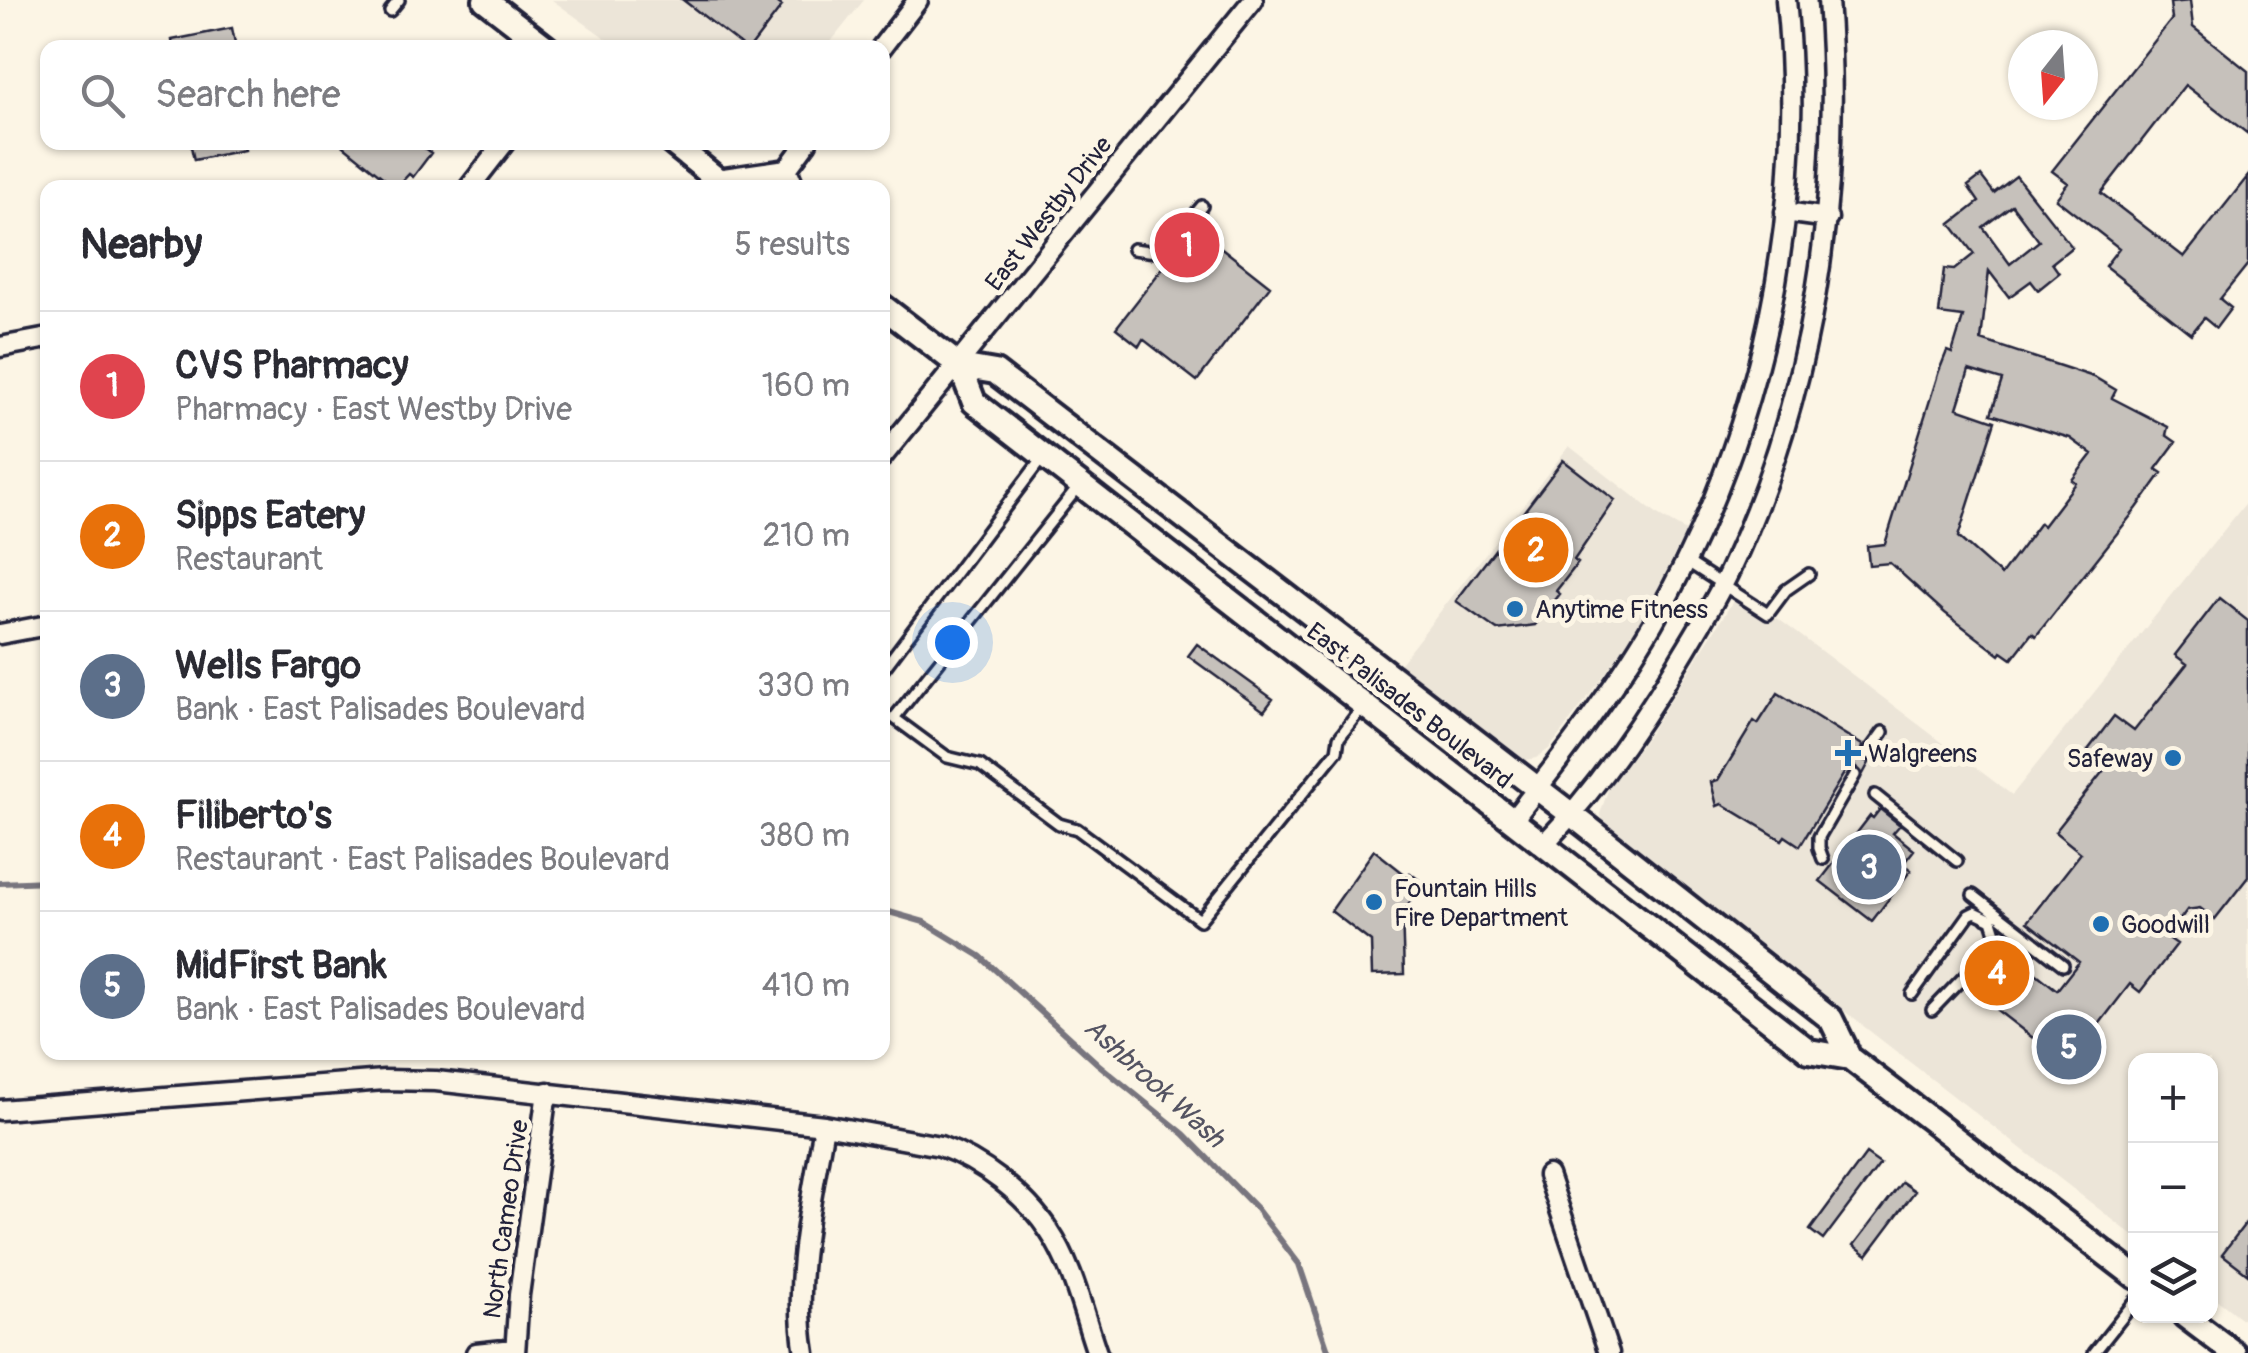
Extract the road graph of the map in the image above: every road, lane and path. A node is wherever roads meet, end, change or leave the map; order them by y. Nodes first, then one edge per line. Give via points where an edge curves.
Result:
1 (399, 0) edge
2 (485, 0) edge
3 (918, 0) edge
4 (1253, 0) edge
5 (1786, 0) edge
6 (1828, 0) edge
7 (390, 11) dead end
8 (537, 40) edge
9 (887, 40) edge
10 (499, 150) edge
11 (681, 150) edge
12 (802, 150) edge
13 (787, 168) junction
14 (476, 180) edge
15 (719, 180) edge
16 (736, 180) edge
17 (791, 180) edge
18 (1202, 206) dead end
19 (1785, 212) junction
20 (1828, 218) junction
21 (1180, 232) dead end
22 (1169, 247) dead end
23 (1133, 249) dead end
24 (890, 312) edge
25 (40, 340) edge
26 (0, 347) edge
27 (960, 366) junction
28 (890, 449) edge
29 (1044, 456) junction
30 (1081, 484) junction
31 (1686, 562) junction
32 (1809, 574) dead end
33 (1724, 583) junction
34 (40, 627) edge
35 (0, 634) edge
36 (890, 660) edge
37 (1364, 704) junction
38 (1883, 732) dead end
39 (1867, 754) dead end
40 (1855, 775) dead end
41 (1536, 791) junction
42 (1874, 795) dead end
43 (1572, 816) junction
44 (1512, 821) junction
45 (1543, 846) junction
46 (1824, 859) dead end
47 (1957, 861) dead end
48 (1973, 895) dead end
49 (2062, 965) dead end
50 (1912, 994) dead end
51 (1932, 1010) dead end
52 (1850, 1058) junction
53 (547, 1092) junction
54 (0, 1110) edge
55 (824, 1125) junction
56 (1548, 1175) dead end
57 (2128, 1271) edge
58 (2128, 1310) edge
59 (2194, 1323) edge
60 (514, 1351) edge
61 (476, 1353) edge
62 (805, 1353) edge
63 (1097, 1353) edge
64 (1609, 1353) edge
65 (2094, 1353) edge
66 (2234, 1353) edge

1 - 7 lane
2 - 8 street
3 - 9 street
4 - 27 street, East Westby Drive
5 - 19 street via 1791,127
6 - 20 street
10 - 14 street
11 - 15 street
12 - 13 street
13 - 16 street
13 - 17 street
18 - 21 lane
19 - 20 street
19 - 31 street via 1745,413
20 - 33 street via 1794,391
22 - 23 lane
24 - 27 street, East Palisades Boulevard
25 - 26 street
27 - 28 street, East Westby Drive
27 - 29 street, East Palisades Boulevard via 974,402
27 - 41 street, East Palisades Boulevard via 994,372
29 - 30 street, East Palisades Boulevard
29 - 36 lane
30 - 37 street, East Palisades Boulevard
30 - 37 lane via 894,718 947,757 980,765 1059,824 1077,829 1200,920 1338,751 1338,738
31 - 33 lane
31 - 41 street via 1621,674
32 - 33 lane via 1768,614
33 - 43 street via 1646,715
34 - 35 street
37 - 44 street, East Palisades Boulevard
38 - 39 lane
40 - 46 lane via 1819,837
41 - 43 street, East Palisades Boulevard
41 - 44 street
42 - 47 lane
43 - 45 street
43 - 52 street, East Palisades Boulevard via 1830,1019
44 - 45 street, East Palisades Boulevard
45 - 52 street, East Palisades Boulevard via 1809,1050
48 - 49 lane
50 - 51 lane via 1969,915 1992,920 1997,936
52 - 57 street, East Palisades Boulevard
53 - 54 street via 384,1080
53 - 55 street
53 - 60 street, North Cameo Drive
55 - 62 street via 802,1264
55 - 63 street via 940,1146 997,1178 1061,1252
56 - 64 street
58 - 65 lane
59 - 66 street
60 - 61 street

